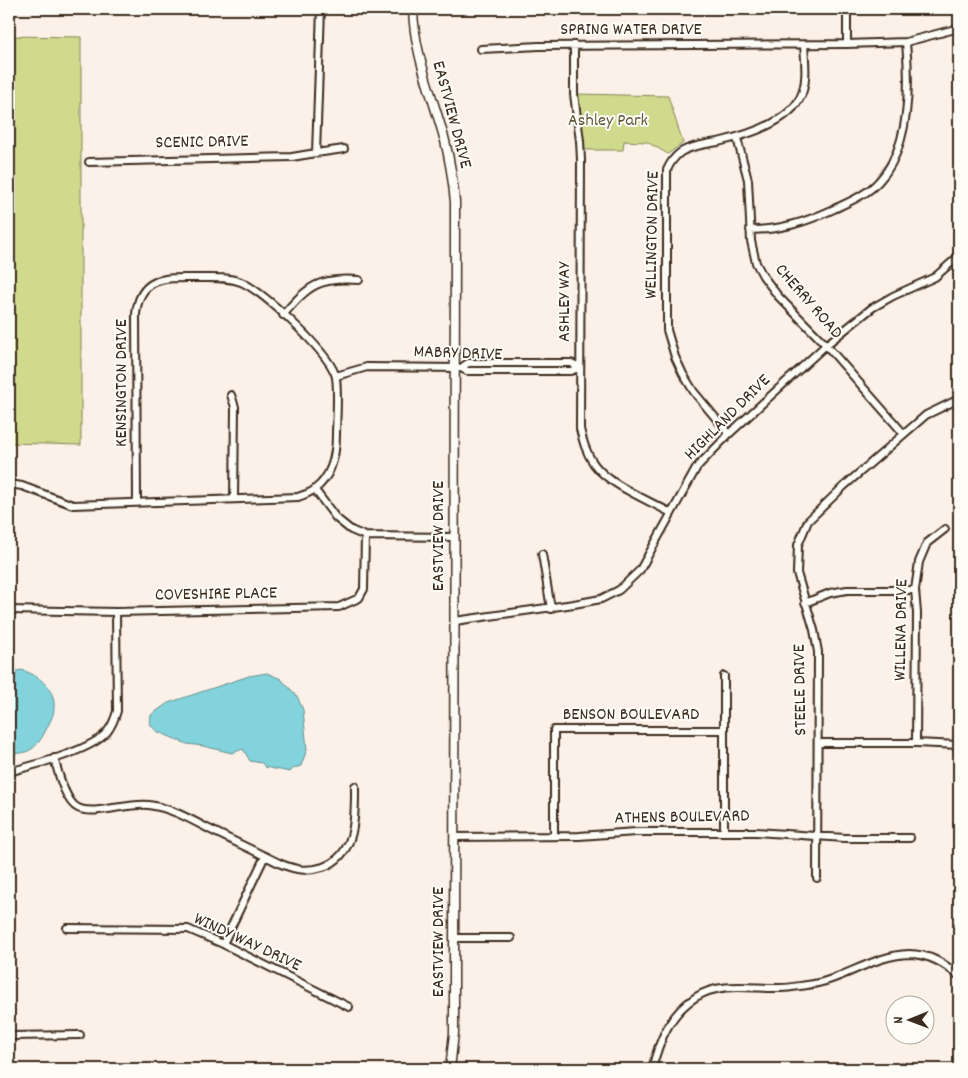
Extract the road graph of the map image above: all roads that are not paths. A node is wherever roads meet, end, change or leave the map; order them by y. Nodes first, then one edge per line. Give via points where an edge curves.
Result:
1 (321, 9) edge
2 (414, 9) edge
3 (847, 9) edge
4 (959, 28) edge
5 (906, 42) junction
6 (847, 44) junction
7 (574, 45) junction
8 (804, 45) junction
9 (481, 49) dead end
10 (738, 138) junction
11 (344, 149) dead end
12 (316, 153) junction
13 (89, 162) dead end
14 (750, 230) junction
15 (959, 256) edge
16 (360, 280) dead end
17 (283, 315) junction
18 (826, 345) junction
19 (580, 367) junction
20 (458, 368) junction
21 (336, 376) junction
22 (232, 395) dead end
23 (959, 400) edge
24 (729, 434) junction
25 (904, 434) junction
26 (9, 484) edge
27 (315, 490) junction
28 (234, 499) junction
29 (137, 502) junction
30 (671, 513) junction
31 (945, 529) dead end
32 (365, 536) junction
33 (454, 537) junction
34 (542, 554) dead end
35 (915, 590) junction
36 (805, 603) junction
37 (551, 609) junction
38 (9, 610) edge
39 (116, 612) junction
40 (454, 621) junction
41 (724, 676) dead end
42 (724, 730) junction
43 (818, 743) junction
44 (916, 743) junction
45 (959, 745) edge
46 (54, 758) junction
47 (9, 772) edge
48 (355, 786) dead end
49 (724, 832) junction
50 (554, 836) junction
51 (817, 836) junction
52 (454, 838) junction
53 (910, 838) dead end
54 (265, 856) junction
55 (818, 878) dead end
56 (67, 928) dead end
57 (454, 938) junction
58 (512, 938) dead end
59 (223, 944) junction
60 (959, 976) edge
61 (349, 1008) dead end
62 (9, 1036) edge
63 (80, 1036) dead end
64 (450, 1069) edge
65 (652, 1069) edge

1 - 12 street
2 - 20 street, EASTVIEW DRIVE via 418,50 445,140 454,186
3 - 6 street
4 - 5 street, SPRING WATER DRIVE
5 - 6 street, SPRING WATER DRIVE
5 - 14 street via 909,70 904,127 889,168 879,182 810,220 771,230
6 - 8 street, SPRING WATER DRIVE
7 - 8 street, SPRING WATER DRIVE
7 - 9 street, SPRING WATER DRIVE
7 - 19 street, ASHLEY WAY via 574,94 581,160
8 - 10 street, WELLINGTON DRIVE via 805,79 801,97 792,110 776,122
10 - 14 street, CHERRY ROAD via 748,180
10 - 24 street, WELLINGTON DRIVE via 682,152 671,161 667,177 667,330 682,374
11 - 12 street, SCENIC DRIVE
12 - 13 street, SCENIC DRIVE via 292,157
14 - 18 street, CHERRY ROAD via 753,252 763,276
15 - 18 street, HIGHLAND DRIVE via 934,277 872,308
16 - 17 street via 340,279 319,284 303,292
17 - 21 street, KENSINGTON DRIVE via 328,359
17 - 29 street, KENSINGTON DRIVE via 257,292 240,282 221,278 164,278 147,288 139,299 136,314
18 - 24 street, HIGHLAND DRIVE
18 - 25 street, CHERRY ROAD
19 - 20 street, MABRY DRIVE via 571,363 468,363
19 - 30 street, ASHLEY WAY via 580,429 584,448 594,465 610,481
20 - 21 street, MABRY DRIVE via 367,367
20 - 33 street, EASTVIEW DRIVE
21 - 27 street via 336,451 326,477
22 - 28 street via 235,407
23 - 25 street, STEELE DRIVE via 926,415
24 - 30 street, HIGHLAND DRIVE via 697,467
25 - 36 street, STEELE DRIVE via 808,521 798,545 796,561
26 - 29 street via 73,505
27 - 28 street via 298,496
27 - 32 street via 336,518
28 - 29 street
30 - 37 street, HIGHLAND DRIVE via 640,570 619,590 601,599
31 - 35 street, WILLENA DRIVE via 927,542 919,562
32 - 33 street
32 - 39 street, COVESHIRE PLACE via 364,589 359,598 339,607
33 - 40 street, EASTVIEW DRIVE
34 - 37 street
35 - 36 street via 847,590
35 - 44 street, WILLENA DRIVE
36 - 43 street, STEELE DRIVE via 818,652
37 - 40 street, HIGHLAND DRIVE
38 - 39 street, COVESHIRE PLACE
39 - 46 street via 117,711 114,722 93,744
40 - 52 street, EASTVIEW DRIVE
41 - 42 street
42 - 49 street
42 - 50 street, BENSON BOULEVARD via 554,730
43 - 44 street
43 - 51 street, STEELE DRIVE
44 - 45 street
46 - 47 street
46 - 54 street via 70,802 78,808 90,810 148,804 171,810
48 - 54 street via 350,842 332,863 311,870 297,870
49 - 50 street, ATHENS BOULEVARD
49 - 51 street, ATHENS BOULEVARD
50 - 52 street, ATHENS BOULEVARD
51 - 53 street, ATHENS BOULEVARD
51 - 55 street, STEELE DRIVE
52 - 57 street, EASTVIEW DRIVE
54 - 59 street
56 - 59 street, WINDY WAY DRIVE via 188,929
57 - 58 street
57 - 64 street, EASTVIEW DRIVE via 454,1033
59 - 61 street, WINDY WAY DRIVE
60 - 65 street via 930,957 910,954 892,956 811,985 725,987 697,996 681,1008 664,1031
62 - 63 street

